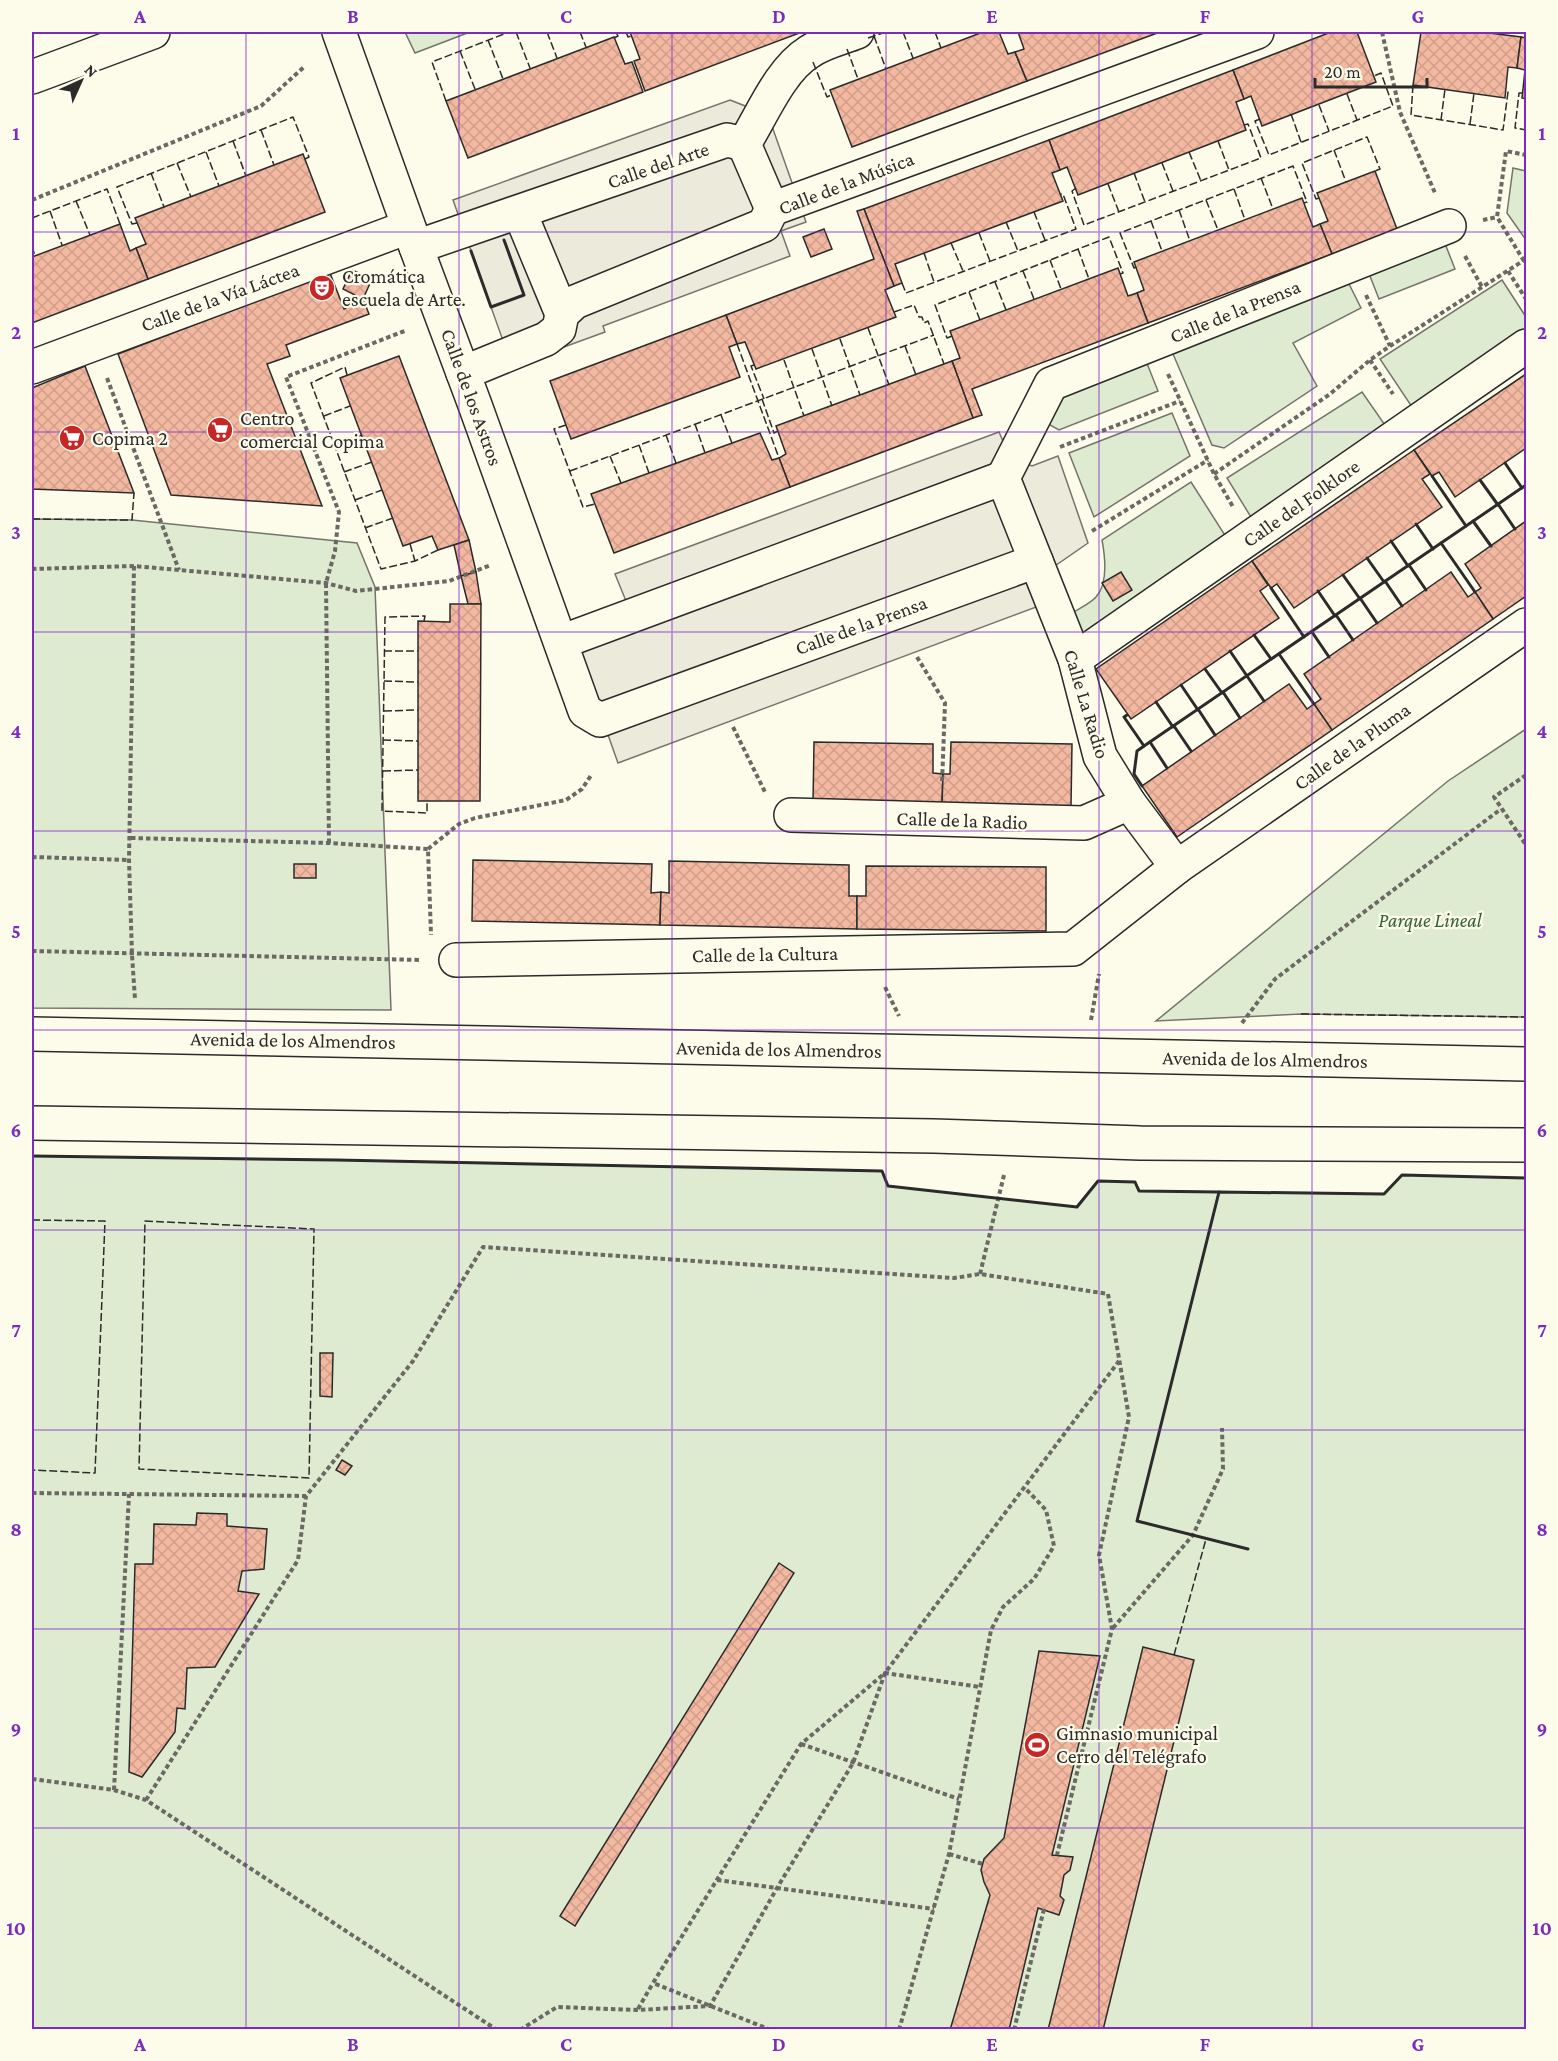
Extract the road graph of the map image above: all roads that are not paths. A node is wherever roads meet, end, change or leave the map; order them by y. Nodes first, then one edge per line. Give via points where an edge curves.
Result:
1 (153, 32) edge
2 (339, 32) edge
3 (857, 32) edge
4 (1257, 32) edge
5 (32, 77) edge
6 (744, 144) junction
7 (772, 209) junction
8 (519, 213) junction
9 (1449, 226) road end
10 (412, 237) junction
11 (562, 314) junction
12 (1527, 346) edge
13 (32, 367) edge
14 (463, 373) junction
15 (1003, 478) junction
16 (1036, 561) junction
17 (1527, 625) edge
18 (561, 642) junction
19 (1075, 659) junction
20 (600, 720) joint
21 (1129, 803) junction
22 (791, 815) road end
23 (1177, 867) junction
24 (1073, 949) joint
25 (444, 960) road end
26 (32, 1034) edge
27 (1527, 1064) edge
28 (32, 1123) edge
29 (1527, 1145) edge

1 - 5 street
2 - 10 street, Calle de los Astros
3 - 6 street via 811,50 796,61
4 - 7 street, Calle de la Música
6 - 7 street
6 - 8 street, Calle del Arte via 727,141
7 - 11 street, Calle de la Música via 764,225 575,302
8 - 10 street, Calle del Arte
8 - 11 street
9 - 15 street, Calle de la Prensa via 1051,384
10 - 13 street, Calle de la Vía Láctea
10 - 14 street, Calle de los Astros
11 - 14 street, Calle de la Música via 558,329 546,339
12 - 19 street, Calle del Folklore
14 - 18 street, Calle de los Astros
15 - 16 street
15 - 18 street
16 - 19 street, Calle La Radio
16 - 20 street, Calle de la Prensa
17 - 23 street, Calle de la Pluma
18 - 20 street, Calle de los Astros via 585,711
19 - 21 street, Calle La Radio via 1100,756
21 - 22 street, Calle de la Radio via 1084,823
21 - 23 street, Calle La Radio
23 - 24 street, Calle de la Pluma
24 - 25 street, Calle de la Cultura
26 - 27 street, Avenida de los Almendros
28 - 29 street via 934,1136 1140,1143

